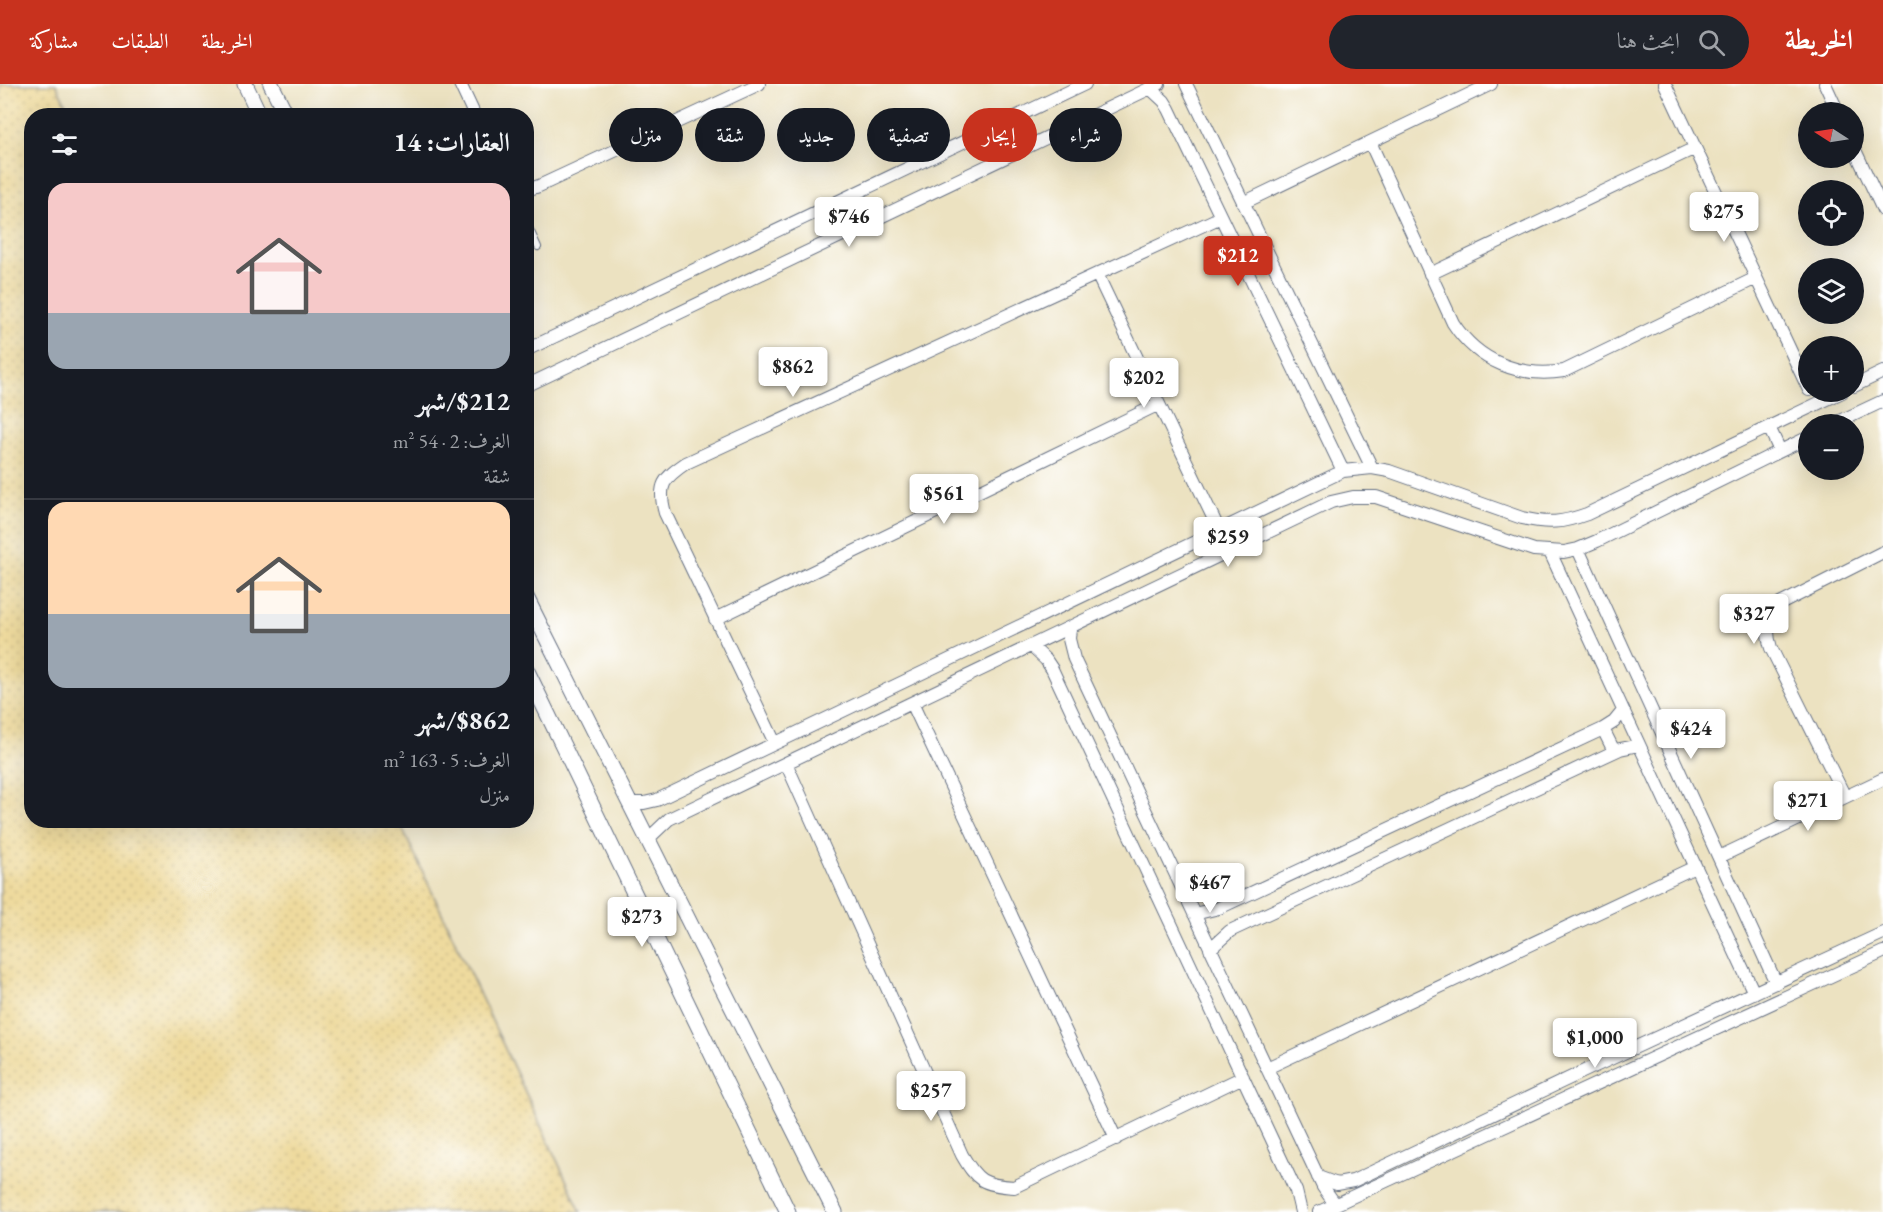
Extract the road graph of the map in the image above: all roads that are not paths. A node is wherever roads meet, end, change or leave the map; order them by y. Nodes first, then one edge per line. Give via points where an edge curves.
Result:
1 (245, 84) edge
2 (271, 84) edge
3 (460, 84) edge
4 (759, 84) edge
5 (1085, 84) edge
6 (1186, 84) edge
7 (1491, 84) edge
8 (1665, 84) edge
9 (1825, 84) edge
10 (1154, 86) edge
11 (1072, 87) edge
12 (1833, 102) edge
13 (256, 108) edge
14 (283, 108) edge
15 (471, 108) edge
16 (1370, 142) junction
17 (1695, 148) junction
18 (1864, 168) edge
19 (534, 188) edge
20 (1243, 203) junction
21 (1883, 210) edge
22 (1221, 217) junction
23 (534, 238) edge
24 (538, 247) dead end
25 (1097, 274) junction
26 (1430, 274) junction
27 (1756, 278) junction
28 (534, 346) edge
29 (1798, 368) edge
30 (1883, 372) edge
31 (1864, 381) edge
32 (534, 382) edge
33 (1883, 401) edge
34 (1820, 402) edge
35 (1159, 404) junction
36 (1816, 404) joint
37 (1855, 414) edge
38 (1769, 427) junction
39 (1798, 442) edge
40 (1780, 451) junction
41 (1372, 468) junction
42 (1343, 471) junction
43 (1218, 530) junction
44 (1578, 549) junction
45 (1550, 552) junction
46 (1883, 552) edge
47 (534, 613) edge
48 (715, 619) junction
49 (1070, 628) junction
50 (1032, 646) junction
51 (534, 686) edge
52 (912, 704) junction
53 (1623, 711) junction
54 (1602, 729) junction
55 (775, 743) junction
56 (1639, 746) junction
57 (1614, 751) junction
58 (786, 763) junction
59 (1883, 779) edge
60 (1845, 798) junction
61 (631, 803) junction
62 (648, 838) junction
63 (1719, 857) junction
64 (1695, 867) junction
65 (1194, 914) junction
66 (1883, 933) edge
67 (1210, 949) junction
68 (1883, 952) edge
69 (1776, 982) junction
70 (1754, 993) junction
71 (1595, 1066) junction
72 (1267, 1068) junction
73 (1243, 1077) junction
74 (1603, 1082) junction
75 (1116, 1139) junction
76 (1318, 1177) junction
77 (1335, 1204) junction
78 (788, 1212) edge
79 (835, 1212) edge
80 (1301, 1212) edge
81 (1319, 1212) edge

1 - 13 street
2 - 14 street
3 - 15 street
4 - 19 street
5 - 11 street
6 - 20 street
7 - 16 street
8 - 17 street
9 - 12 street
10 - 22 street
10 - 32 street
11 - 28 street
16 - 20 street
16 - 26 street
17 - 26 street
17 - 27 street
18 - 21 street
20 - 41 street
22 - 25 street
22 - 42 street
23 - 24 lane
25 - 35 street
25 - 48 street via 671,473 662,485 665,513
26 - 27 street via 1453,323 1476,351 1523,371 1544,374 1564,371
27 - 29 street
30 - 31 street
33 - 37 street
34 - 36 street
35 - 43 street
35 - 48 street
36 - 38 street
38 - 40 street
38 - 41 street via 1566,522 1522,518
39 - 40 street
40 - 44 street
41 - 42 street
42 - 43 street
43 - 55 street
44 - 45 street
44 - 63 street
45 - 49 street via 1534,550 1398,503 1376,497 1353,497 1331,502
45 - 53 street
46 - 60 street via 1779,604 1767,624 1771,648
47 - 61 street
48 - 55 street
49 - 50 street
49 - 65 street via 1074,659
50 - 52 street
50 - 73 street via 1052,669
51 - 78 street
52 - 58 street
52 - 75 street
53 - 54 street
53 - 56 street
54 - 57 street
54 - 65 street via 1219,908
55 - 61 street via 657,800
56 - 57 street
56 - 64 street
57 - 67 street via 1230,931
58 - 62 street via 669,819
58 - 75 street via 973,1174 992,1186 1014,1187
59 - 60 street
60 - 63 street
61 - 62 street
62 - 79 street
63 - 69 street
64 - 70 street
64 - 72 street
65 - 67 street
66 - 69 street
67 - 72 street
68 - 74 street
69 - 70 street
70 - 71 street
71 - 74 street
71 - 76 street via 1353,1181 1337,1184
72 - 76 street
73 - 75 street
73 - 80 street via 1296,1191
74 - 77 street
76 - 77 street
77 - 81 street

